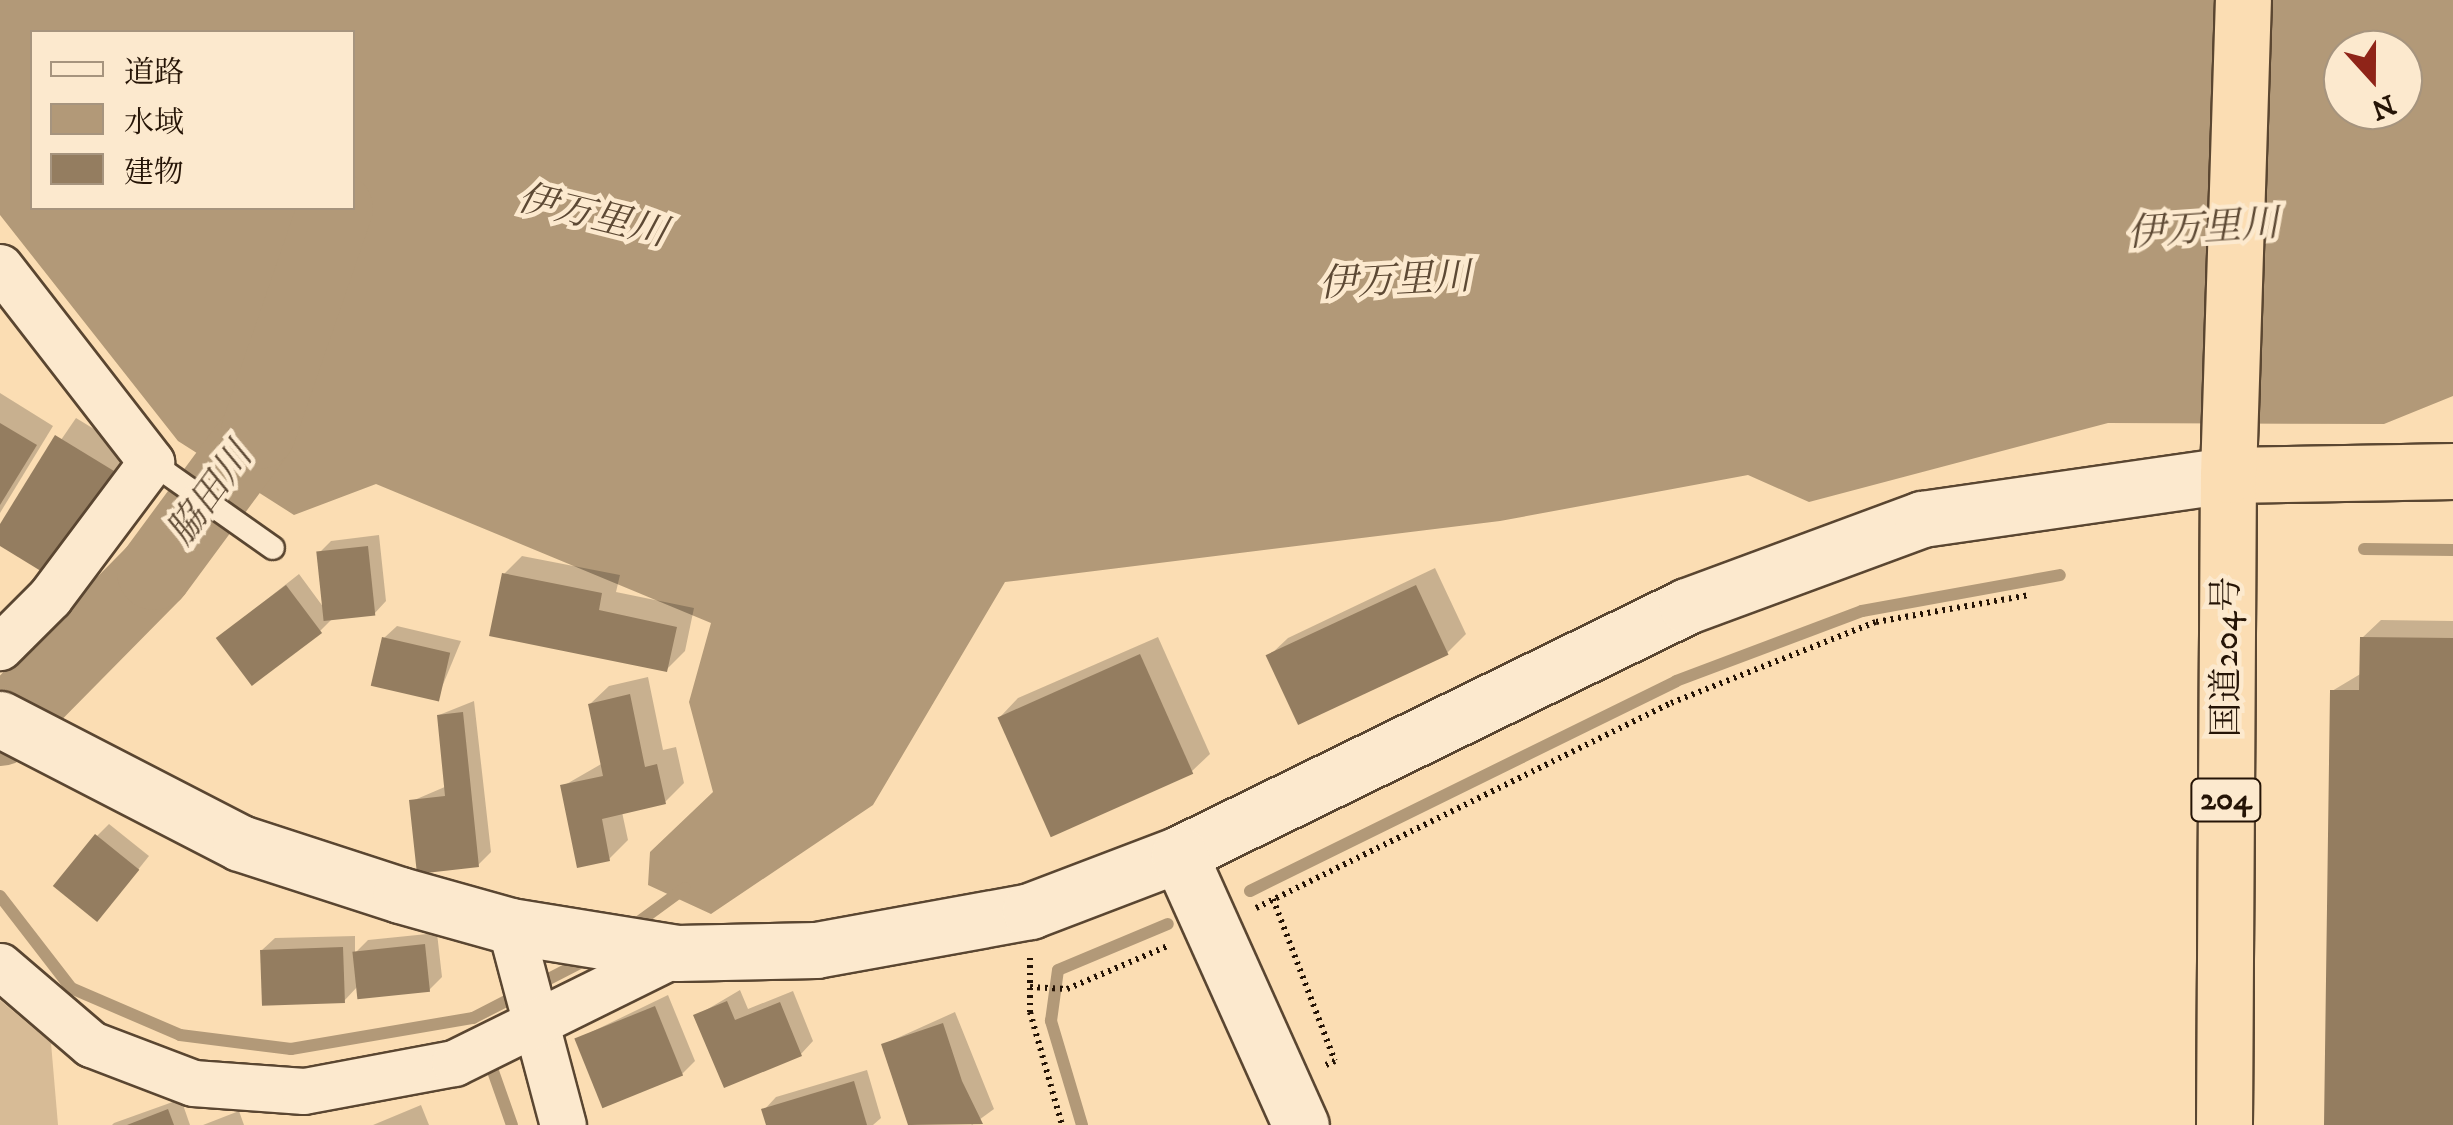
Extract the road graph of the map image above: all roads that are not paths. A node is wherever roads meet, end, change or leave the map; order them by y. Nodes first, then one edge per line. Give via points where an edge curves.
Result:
1 (2243, 0) edge
2 (0, 267) edge
3 (150, 462) junction
4 (2453, 471) edge
5 (2228, 475) junction
6 (273, 548) dead end
7 (0, 647) edge
8 (0, 719) edge
9 (1178, 854) junction
10 (510, 926) junction
11 (677, 953) junction
12 (0, 966) edge
13 (534, 1030) junction
14 (562, 1125) edge
15 (1301, 1125) edge
16 (2224, 1125) edge

1 - 5 highway, 204
2 - 3 street
3 - 6 lane
3 - 7 street via 50,596
4 - 5 highway
5 - 9 street via 1922,519 1808,559 1669,615
5 - 16 highway, 国道204号 / 204
8 - 10 street via 240,842
9 - 11 street via 1030,912 816,950
9 - 15 street
10 - 11 street
10 - 13 street
11 - 13 street
12 - 13 street via 91,1044 193,1082 304,1092 454,1063
13 - 14 street

